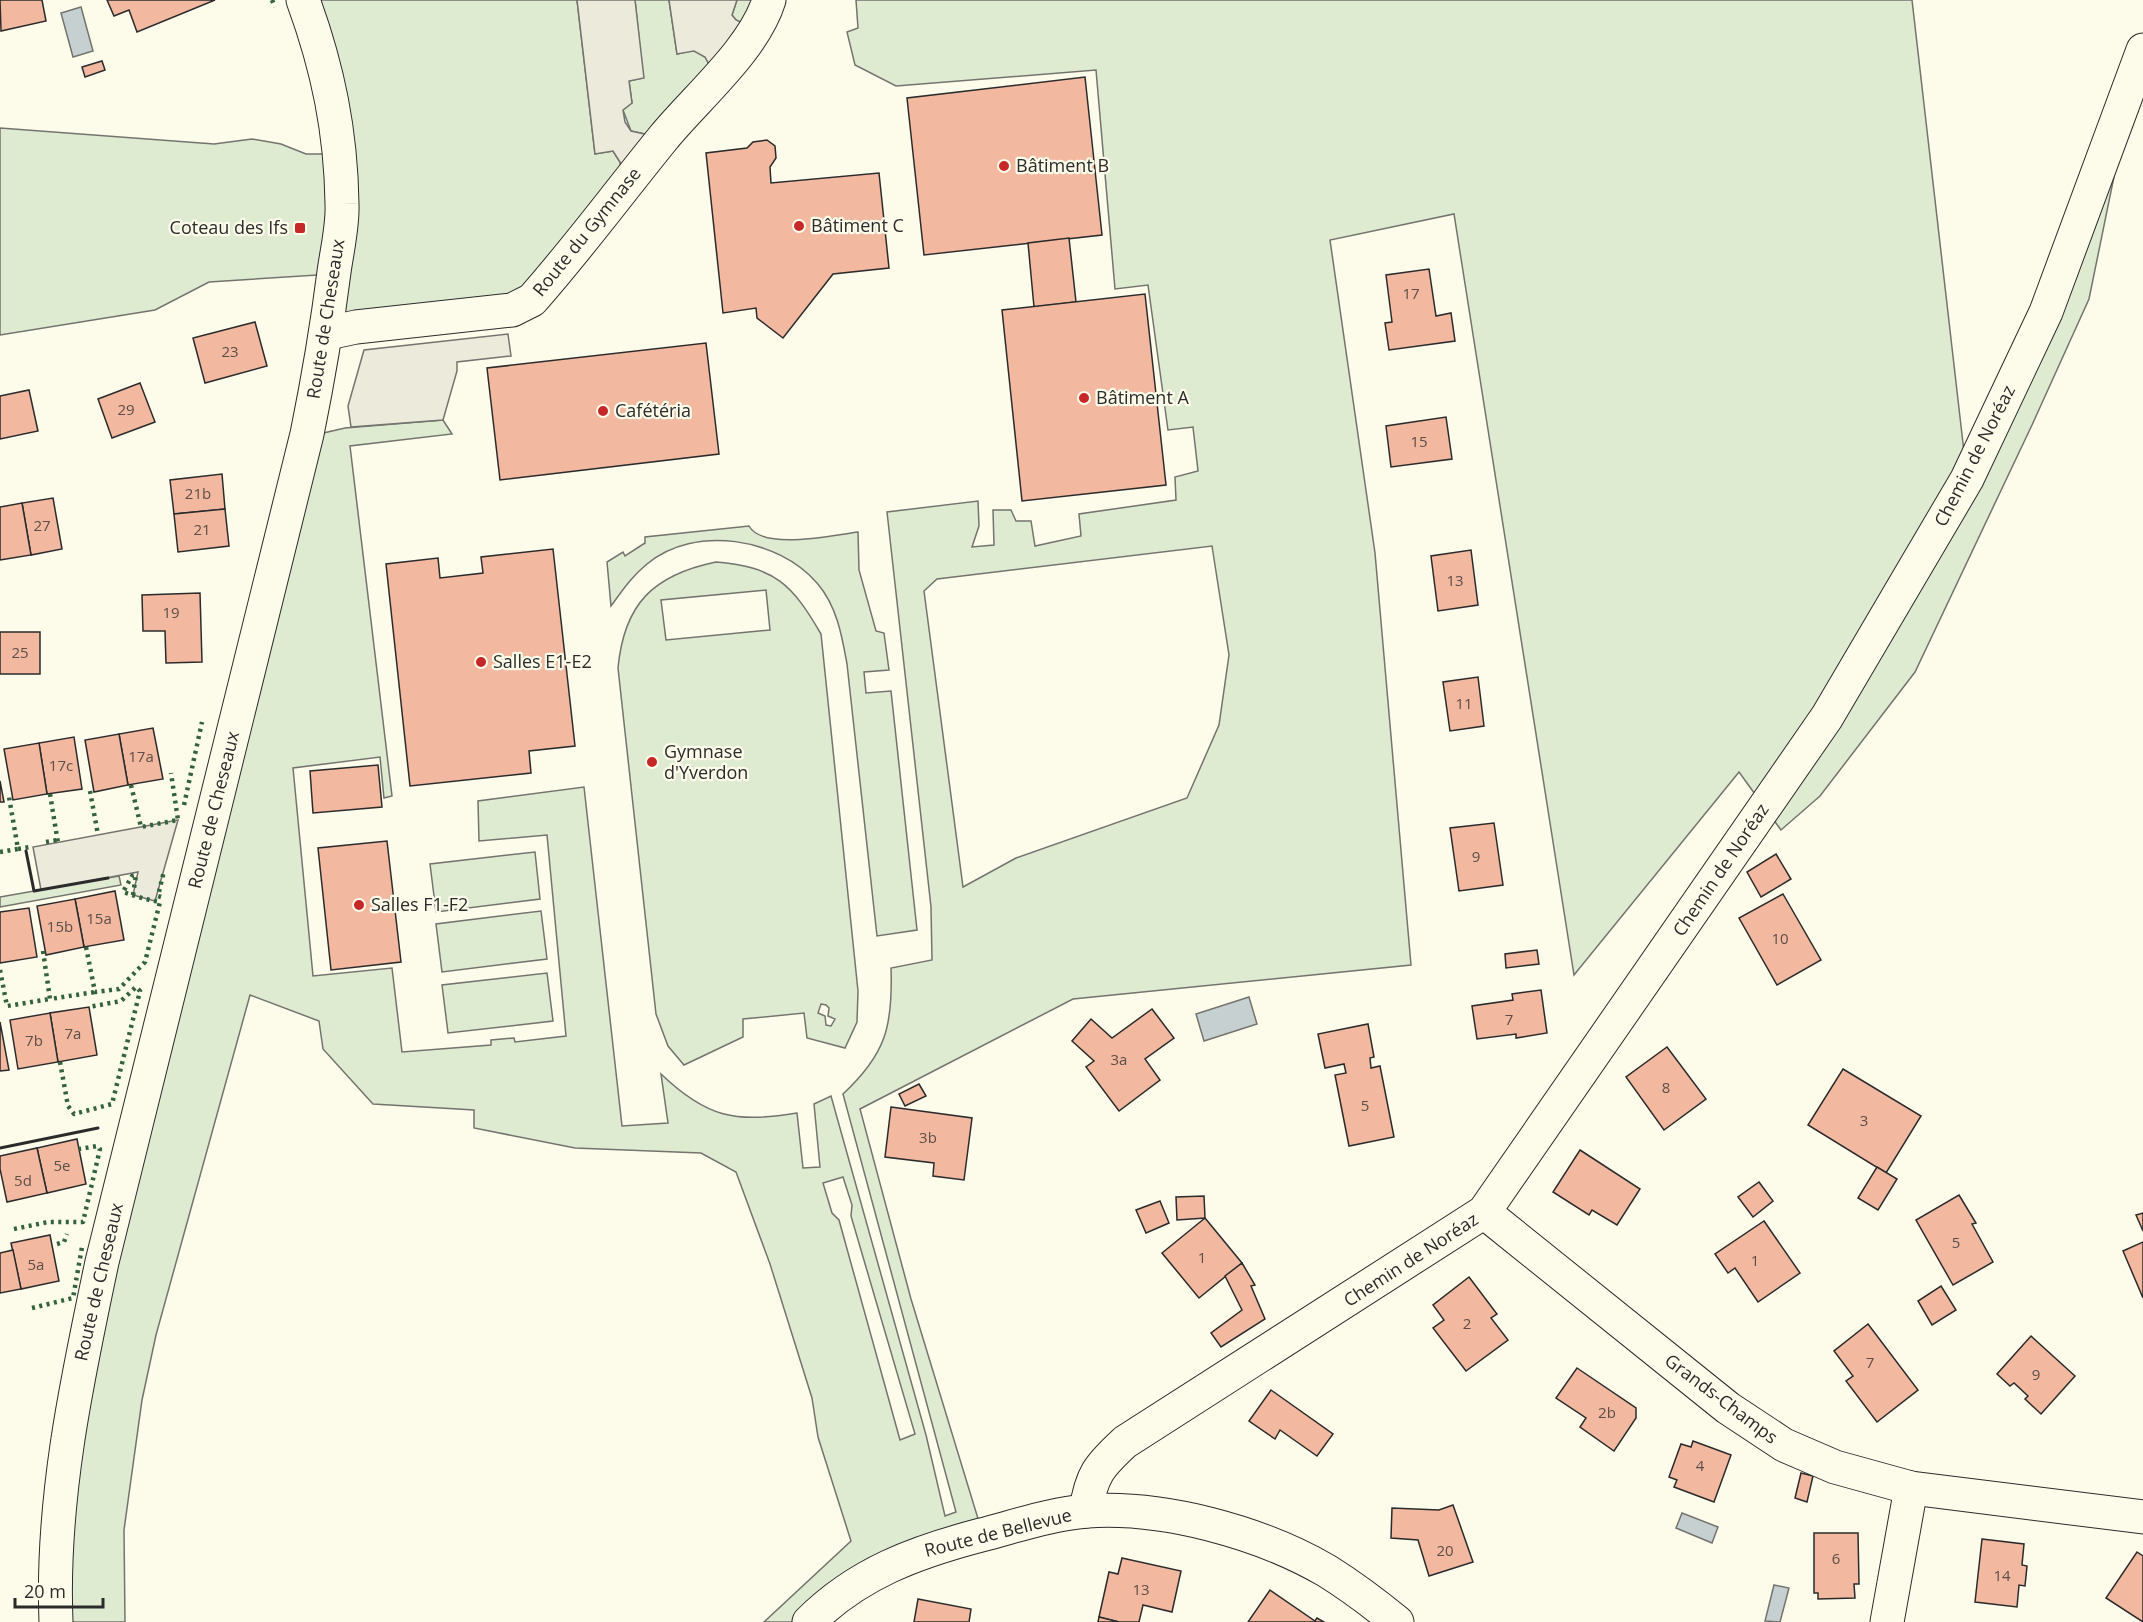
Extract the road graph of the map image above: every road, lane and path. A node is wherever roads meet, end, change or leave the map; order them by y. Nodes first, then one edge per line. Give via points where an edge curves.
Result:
1 (303, 0) edge
2 (769, 0) edge
3 (2143, 50) edge
4 (328, 333) junction
5 (1484, 1212) junction
6 (1911, 1488) junction
7 (1086, 1511) junction
8 (2143, 1517) edge
9 (817, 1619) edge
10 (56, 1622) edge
11 (1397, 1622) edge
12 (1887, 1622) edge

1 - 4 street, Route de Cheseaux via 334,102 343,207
2 - 4 street, Route du Gymnase via 764,15 735,56 532,300 512,310
3 - 5 street, Chemin de Noréaz via 2046,312 1967,479 1827,717
4 - 10 street, Route de Cheseaux via 307,434 113,1218 79,1372 60,1503
5 - 6 street, Grands-Champs via 1728,1408 1768,1435 1835,1467
5 - 7 street, Chemin de Noréaz via 1125,1442 1094,1474
6 - 8 street, Grands-Champs
6 - 12 street
7 - 9 street, Route de Bellevue via 1029,1522 889,1564 847,1588
7 - 11 street, Route de Bellevue via 1142,1511 1251,1538 1328,1572

